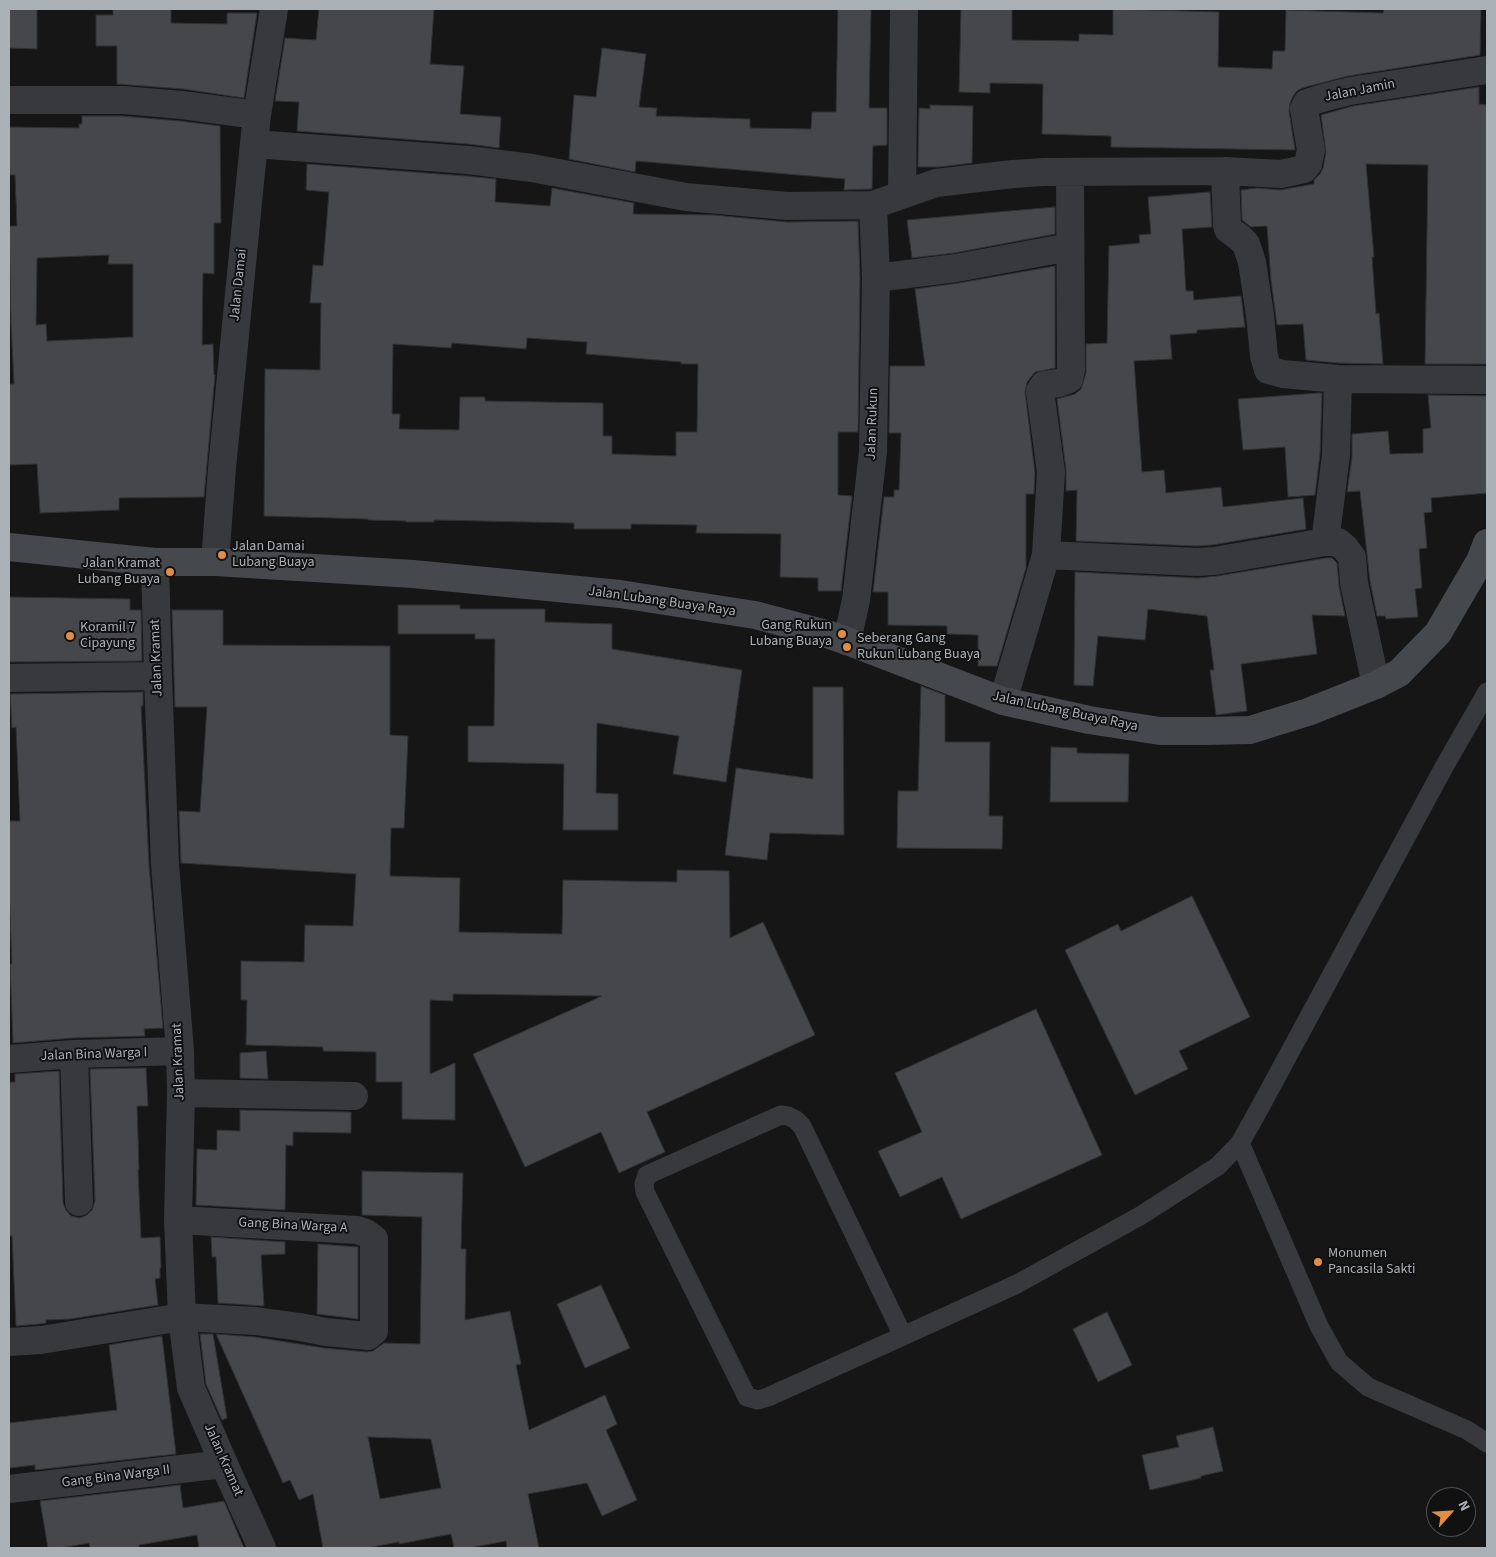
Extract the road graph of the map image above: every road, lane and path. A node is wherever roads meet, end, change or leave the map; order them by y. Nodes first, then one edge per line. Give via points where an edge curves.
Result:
1 (274, 9) edge
2 (904, 9) edge
3 (1487, 70) edge
4 (9, 100) edge
5 (258, 115) junction
6 (255, 144) junction
7 (1070, 172) junction
8 (1217, 172) junction
9 (902, 194) junction
10 (873, 205) junction
11 (1070, 247) junction
12 (876, 278) junction
13 (1338, 379) junction
14 (1487, 380) edge
15 (1325, 542) junction
16 (1487, 542) edge
17 (9, 547) edge
18 (1046, 555) junction
19 (155, 562) junction
20 (216, 562) junction
21 (847, 640) junction
22 (158, 676) junction
23 (9, 678) edge
24 (1376, 685) junction
25 (1487, 692) edge
26 (1002, 701) junction
27 (180, 1051) junction
28 (74, 1054) junction
29 (9, 1058) edge
30 (181, 1092) junction
31 (354, 1096) dead end
32 (1240, 1143) junction
33 (79, 1202) dead end
34 (178, 1220) junction
35 (182, 1317) junction
36 (903, 1336) junction
37 (9, 1342) edge
38 (1487, 1443) edge
39 (224, 1464) junction
40 (9, 1489) edge
41 (262, 1548) edge

1 - 5 street, Jalan Damai
2 - 9 street
3 - 8 street, Jalan Jamin via 1350,91 1307,103 1304,109 1311,150 1304,169 1281,174
4 - 5 street via 124,100
5 - 6 street, Jalan Damai
6 - 10 street via 468,160 532,168 686,197 787,206
6 - 20 street, Jalan Damai via 223,450
7 - 8 street
7 - 9 street via 956,180
7 - 11 street
8 - 13 street via 1228,229 1246,244 1251,257 1268,370
9 - 10 street
10 - 12 street, Jalan Rukun
11 - 12 street via 956,268
11 - 18 street via 1071,370 1069,379 1044,384 1040,391 1051,472
12 - 21 street, Jalan Rukun via 874,452 856,600
13 - 14 street
13 - 15 street via 1336,455
15 - 18 street via 1197,562
15 - 24 street via 1338,542 1352,557 1354,583
16 - 24 main road, Jalan Lubang Buaya Raya via 1480,561 1438,633 1399,673
17 - 19 main road, Jalan Lubang Buaya Raya
18 - 26 street
19 - 20 main road, Jalan Lubang Buaya Raya
19 - 22 street, Jalan Kramat
20 - 21 main road, Jalan Lubang Buaya Raya via 413,574 620,594 755,615
21 - 26 main road, Jalan Lubang Buaya Raya
22 - 23 street
22 - 27 street, Jalan Kramat via 166,864
24 - 26 main road, Jalan Lubang Buaya Raya via 1308,712 1250,730 1160,731
25 - 32 lane
27 - 28 street, Jalan Bina Warga I
27 - 30 street, Jalan Kramat
28 - 29 street, Jalan Bina Warga I
28 - 33 street
30 - 31 street
30 - 34 street, Jalan Kramat
32 - 36 lane via 1218,1166 1140,1216 1017,1284
32 - 38 lane via 1319,1326 1339,1362 1368,1387 1467,1430
34 - 35 street, Jalan Kramat
34 - 35 street, Gang Bina Warga A via 357,1230 374,1239 374,1331 368,1336 256,1321
35 - 37 street via 41,1340
35 - 39 street, Jalan Kramat via 191,1388
36 - 36 lane via 802,1126 796,1120 781,1116 647,1175 645,1192 747,1397 758,1400 768,1397
39 - 40 street, Gang Bina Warga II
39 - 41 street, Jalan Kramat

